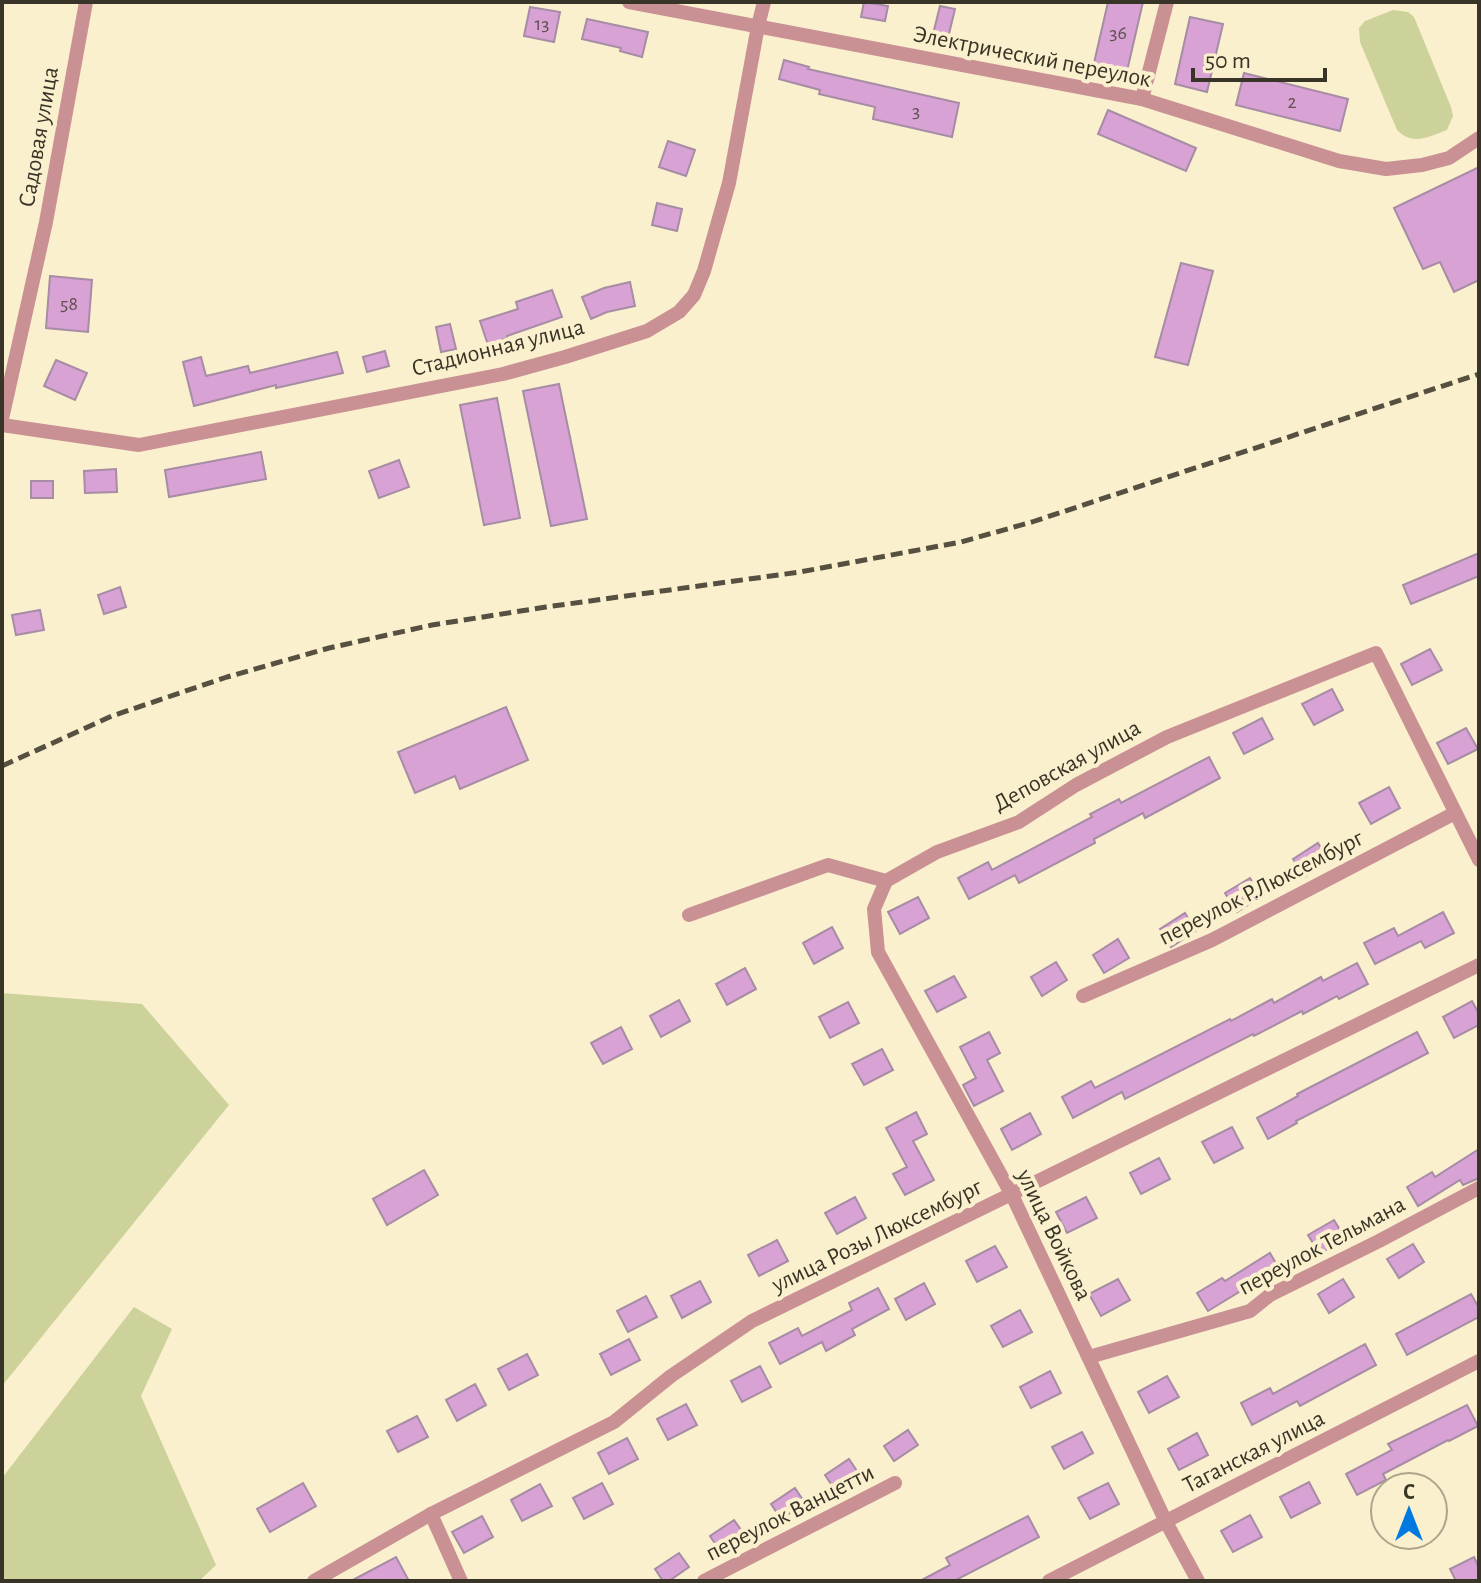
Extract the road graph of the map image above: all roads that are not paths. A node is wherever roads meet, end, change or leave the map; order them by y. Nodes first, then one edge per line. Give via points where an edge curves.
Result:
1 (86, 2) edge
2 (629, 2) edge
3 (764, 2) edge
4 (1167, 2) edge
5 (758, 26) junction
6 (1142, 99) junction
7 (1479, 138) edge
8 (2, 422) edge
9 (1455, 813) junction
10 (1479, 860) edge
11 (886, 881) junction
12 (689, 915) dead end
13 (1479, 965) edge
14 (1083, 996) dead end
15 (1479, 1188) edge
16 (1012, 1195) junction
17 (1089, 1357) junction
18 (1479, 1361) edge
19 (895, 1483) dead end
20 (431, 1514) junction
21 (1166, 1522) junction
22 (314, 1581) edge
23 (461, 1581) edge
24 (704, 1581) edge
25 (1049, 1581) edge
26 (1198, 1581) edge

1 - 8 street, Садовая улица
2 - 5 street, Электрический переулок
3 - 5 street, Стадионная улица
4 - 6 street
5 - 6 street, Электрический переулок
5 - 8 street, Стадионная улица via 729,183 704,271 679,312 647,331 503,374 139,445
6 - 7 street, Электрический переулок via 1339,161 1386,169 1449,158
9 - 10 street
9 - 11 street, Деповская улица via 1376,653 1167,737 1019,822 937,852
9 - 14 street, переулок Р.Люксембург via 1205,943
11 - 12 street via 828,865
11 - 16 street, улица Войкова via 874,909 878,952
13 - 16 street, улица Розы Люксембург
15 - 17 street, переулок Тельмана via 1270,1295 1250,1311
16 - 17 street, улица Войкова
16 - 20 street, улица Розы Люксембург via 752,1321 614,1422
17 - 21 street, улица Войкова
18 - 21 street, Таганская улица
19 - 24 street, переулок Ванцетти
20 - 22 street, улица Розы Люксембург
20 - 23 street
21 - 25 street, Таганская улица
21 - 26 street, улица Войкова

